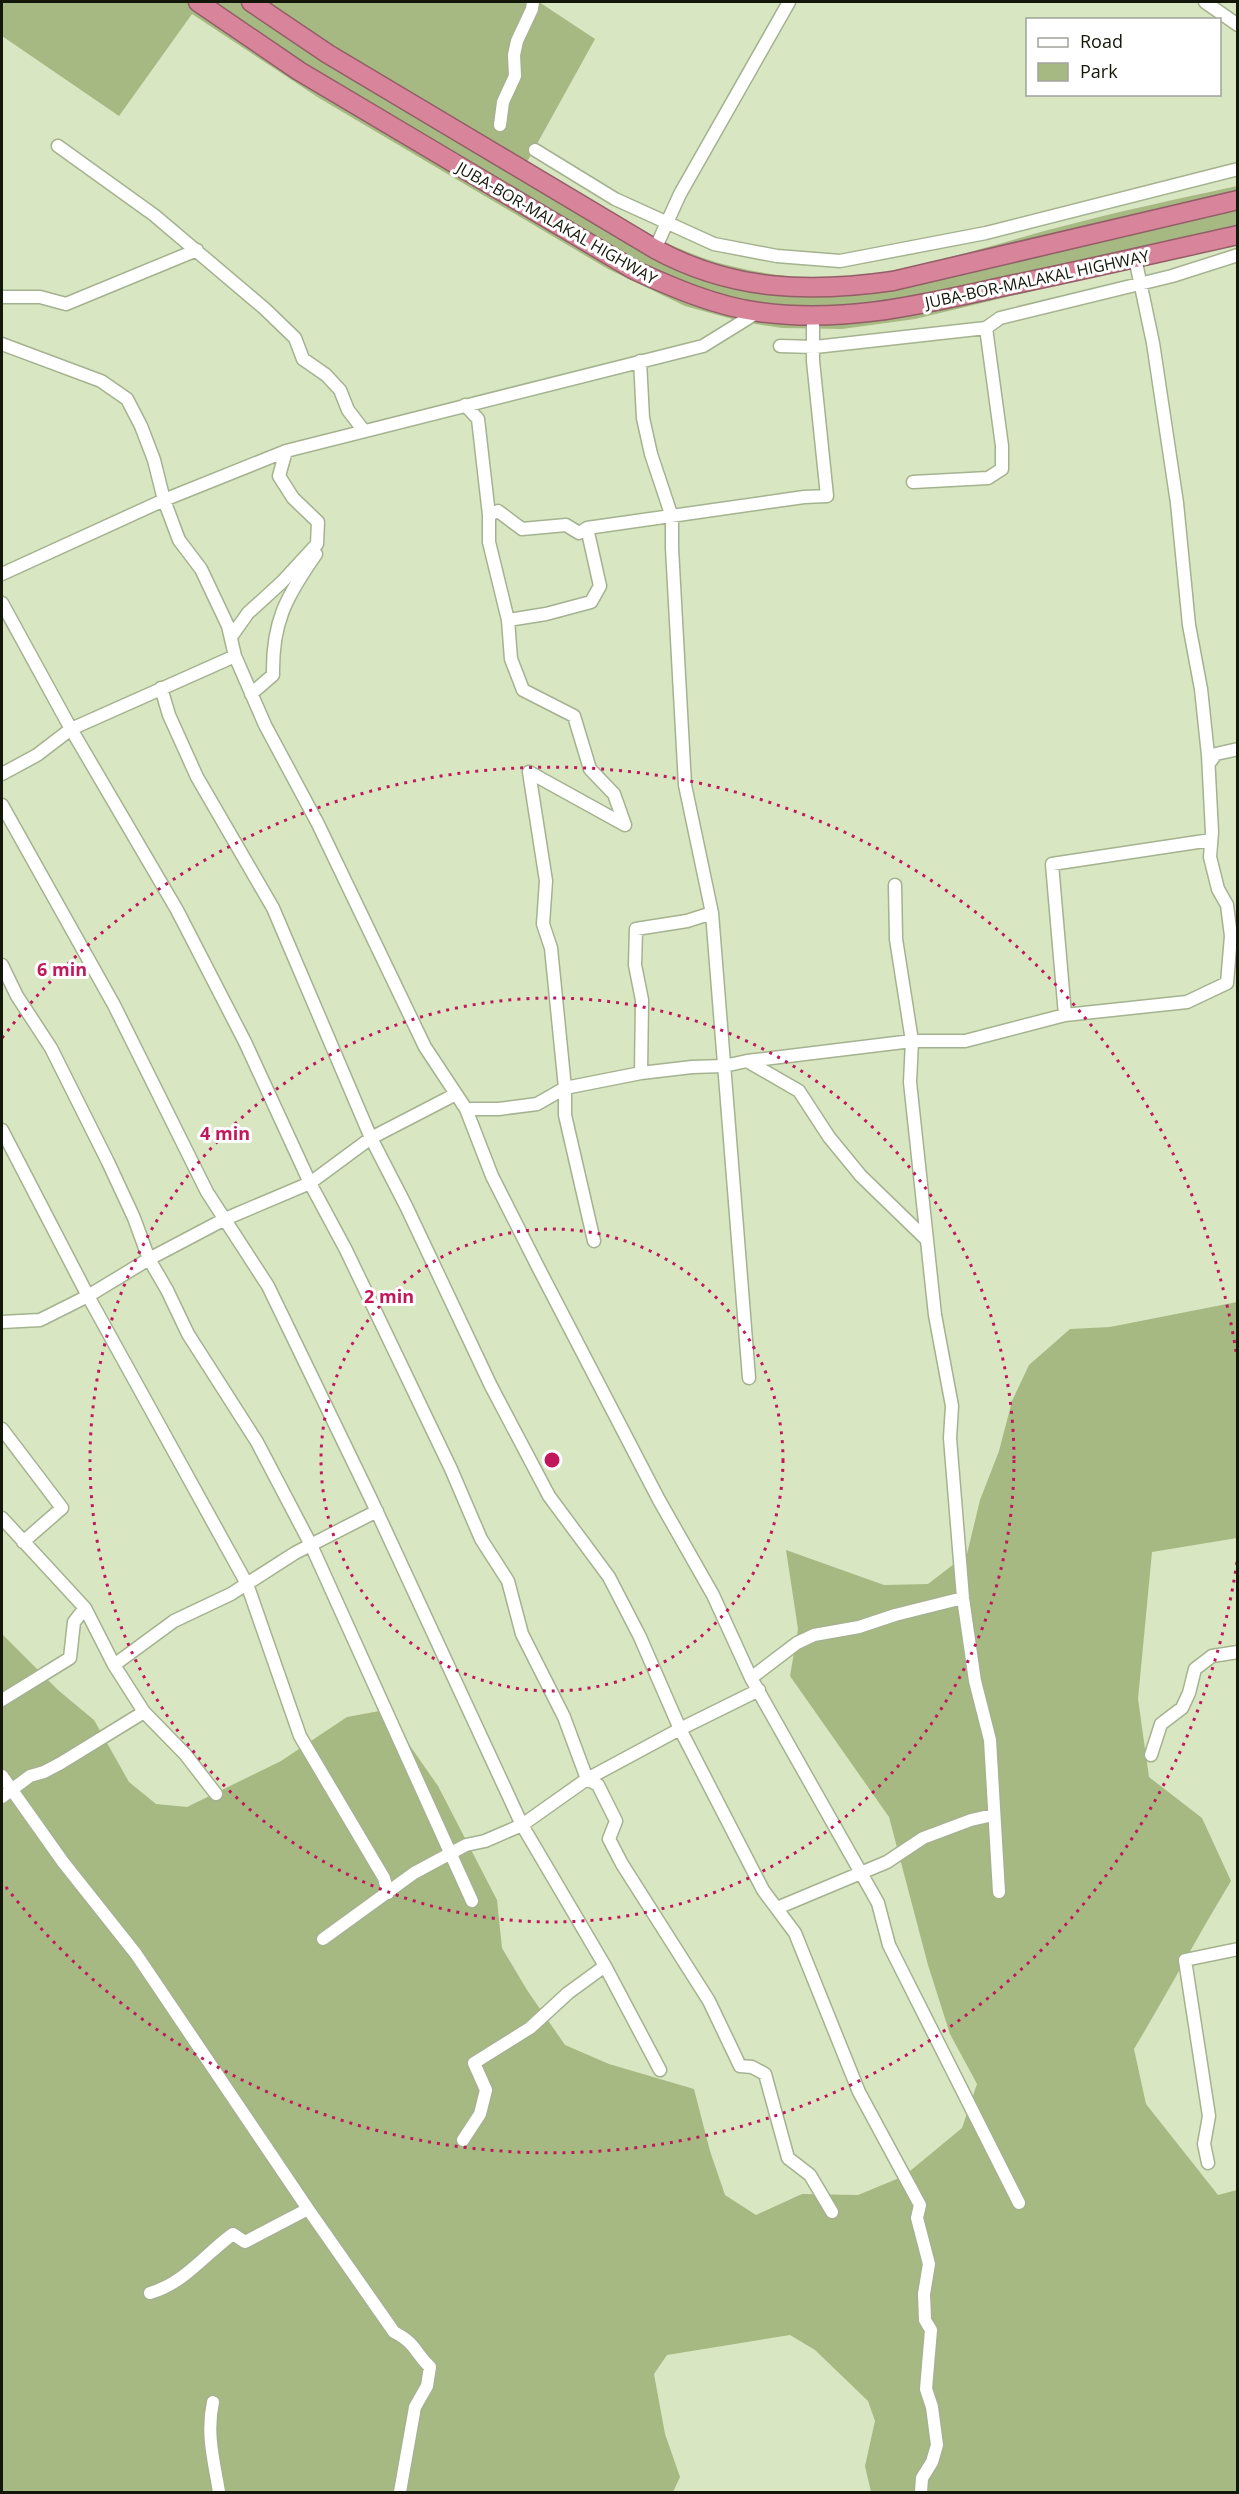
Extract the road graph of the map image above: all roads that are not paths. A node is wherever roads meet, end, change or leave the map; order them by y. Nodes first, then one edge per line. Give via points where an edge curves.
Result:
1 (198, 2) edge
2 (251, 2) edge
3 (533, 2) edge
4 (789, 2) edge
5 (1205, 2) edge
6 (1238, 25) edge
7 (500, 126) dead end
8 (58, 146) dead end
9 (535, 150) dead end
10 (1238, 169) edge
11 (1238, 200) edge
12 (668, 224) junction
13 (1238, 235) edge
14 (655, 249) junction
15 (197, 250) junction
16 (1238, 255) edge
17 (1135, 258) junction
18 (1142, 284) junction
19 (2, 297) edge
20 (758, 312) junction
21 (813, 317) junction
22 (986, 328) junction
23 (2, 344) edge
24 (780, 346) dead end
25 (640, 361) junction
26 (465, 405) junction
27 (364, 431) junction
28 (286, 451) junction
29 (912, 483) dead end
30 (164, 500) junction
31 (489, 515) junction
32 (672, 517) junction
33 (587, 528) junction
34 (317, 544) junction
35 (2, 574) edge
36 (2, 603) edge
37 (508, 620) junction
38 (231, 637) junction
39 (235, 656) junction
40 (161, 688) junction
41 (251, 694) junction
42 (71, 729) junction
43 (1238, 749) edge
44 (1210, 762) dead end
45 (2, 774) edge
46 (2, 805) edge
47 (1211, 840) junction
48 (895, 885) dead end
49 (712, 913) junction
50 (1231, 936) junction
51 (1238, 953) edge
52 (2, 965) edge
53 (1065, 1014) junction
54 (912, 1041) junction
55 (747, 1061) junction
56 (724, 1066) junction
57 (641, 1073) junction
58 (565, 1088) junction
59 (456, 1094) junction
60 (465, 1109) junction
61 (2, 1130) edge
62 (370, 1138) junction
63 (310, 1183) junction
64 (225, 1219) junction
65 (927, 1240) junction
66 (594, 1241) dead end
67 (149, 1259) junction
68 (88, 1296) junction
69 (2, 1322) edge
70 (748, 1378) dead end
71 (2, 1429) edge
72 (377, 1511) junction
73 (2, 1518) edge
74 (23, 1542) junction
75 (247, 1584) junction
76 (963, 1598) junction
77 (85, 1608) junction
78 (1238, 1652) edge
79 (114, 1665) junction
80 (751, 1678) junction
81 (759, 1690) junction
82 (2, 1700) edge
83 (144, 1712) junction
84 (680, 1729) junction
85 (1151, 1755) dead end
86 (2, 1776) edge
87 (587, 1779) junction
88 (12, 1788) junction
89 (216, 1794) dead end
90 (2, 1797) edge
91 (993, 1815) junction
92 (522, 1825) junction
93 (861, 1873) junction
94 (999, 1892) dead end
95 (388, 1893) junction
96 (472, 1901) dead end
97 (777, 1908) junction
98 (323, 1939) dead end
99 (1238, 1949) edge
100 (605, 1966) junction
101 (660, 2070) dead end
102 (463, 2140) dead end
103 (1208, 2163) dead end
104 (1019, 2203) dead end
105 (308, 2208) junction
106 (832, 2212) dead end
107 (150, 2293) dead end
108 (213, 2402) dead end
109 (219, 2493) edge
110 (400, 2493) edge
111 (921, 2493) edge

1 - 20 highway, JUBA-BOR-MALAKAL HIGHWAY via 299,71 634,270 684,293
2 - 14 highway, JUBA-BOR-MALAKAL HIGHWAY via 328,54
3 - 7 street via 517,41 515,76 503,102
4 - 12 street via 680,194
5 - 6 street
8 - 15 street
9 - 12 street via 615,199
10 - 12 street via 986,233 840,261 714,244
11 - 14 highway, JUBA-BOR-MALAKAL HIGHWAY via 893,281 851,287 795,289 759,284 675,259
12 - 14 street
13 - 17 highway, JUBA-BOR-MALAKAL HIGHWAY
15 - 19 street via 66,304 40,297
15 - 27 street via 295,338 303,359 340,390 348,410
16 - 18 street
17 - 18 street
17 - 21 highway, JUBA-BOR-MALAKAL HIGHWAY via 903,308
18 - 22 street via 1000,318
18 - 47 street via 1177,503 1189,625 1201,689
20 - 21 highway, JUBA-BOR-MALAKAL HIGHWAY
20 - 25 street via 703,346
21 - 32 street via 813,362 827,496
22 - 24 street via 815,347
22 - 29 street via 1002,469 988,478
23 - 30 street via 101,381 127,399 154,460
25 - 26 street
25 - 32 street via 643,418
26 - 27 street
26 - 31 street via 478,419
27 - 28 street
28 - 30 street
28 - 34 street via 279,476 293,498 318,522
30 - 35 street
30 - 38 street via 179,540 201,568
31 - 33 street via 498,512 522,529 566,525 579,533
31 - 37 street via 489,542
32 - 33 street
32 - 49 street via 685,785
33 - 37 street via 600,586 591,602
34 - 38 street via 248,613
34 - 41 street via 317,553 278,621 272,645 273,675
36 - 42 street
37 - 58 street via 512,659 523,690 574,716 590,769 614,794 626,825 529,772 546,881 543,924 551,948
38 - 39 street
39 - 40 street
39 - 41 street
40 - 42 street
40 - 62 street via 197,777 273,908
41 - 59 street via 425,1047
42 - 45 street via 37,755
42 - 63 street via 177,910 245,1042
43 - 44 street via 1216,754
46 - 64 street via 114,1005 207,1192
47 - 50 street via 1210,857 1218,889 1227,905
47 - 53 street via 1052,864
48 - 54 street via 896,939
49 - 56 street
49 - 57 street via 636,929 635,965 642,1000
50 - 51 street
50 - 53 street via 1227,983 1217,988 1187,1002
52 - 67 street via 16,996 51,1048 108,1162
53 - 54 street via 965,1041
54 - 55 street
54 - 65 street via 910,1082
55 - 56 street
55 - 65 street via 800,1091 829,1137 861,1176
56 - 57 street
56 - 70 street
57 - 58 street
58 - 60 street via 537,1104
58 - 66 street via 565,1115
59 - 60 street
59 - 62 street
60 - 80 street via 492,1176 532,1257 713,1595
61 - 68 street
62 - 63 street
62 - 84 street via 491,1386 549,1496 609,1577
63 - 64 street
63 - 87 street via 452,1469 481,1539 508,1581 522,1634 564,1717
64 - 67 street
64 - 72 street via 268,1286
65 - 76 street via 935,1315 952,1406 950,1438
67 - 68 street
67 - 96 street via 188,1334 257,1443 311,1545
68 - 69 street via 40,1320
68 - 75 street
71 - 74 street via 62,1508
72 - 75 street via 296,1553
72 - 92 street
73 - 74 street
74 - 77 street
75 - 79 street via 174,1621
75 - 95 street via 300,1736 384,1878
76 - 80 street via 859,1627 814,1635 796,1643
76 - 91 street via 975,1681 990,1740
77 - 79 street
77 - 82 street via 74,1622 70,1658
78 - 85 street via 1212,1656 1195,1669 1182,1708 1161,1724
79 - 83 street
80 - 81 street
81 - 84 street
81 - 93 street
83 - 88 street
83 - 89 street via 185,1754
84 - 87 street
84 - 97 street via 763,1890
86 - 88 street
87 - 92 street
87 - 106 street via 598,1785 616,1821 609,1839 622,1864 709,2001 740,2067 752,2067 765,2074 788,2158 810,2175
88 - 90 street
88 - 105 street via 63,1862 136,1954
91 - 93 street via 923,1838 887,1862
91 - 94 street
92 - 95 street via 466,1845 414,1873
92 - 100 street
93 - 97 street
93 - 104 street via 878,1903 890,1945
95 - 98 street
97 - 111 street via 795,1933 860,2092 920,2205 917,2217 929,2264 924,2294 925,2320 931,2330 926,2389 937,2445 922,2478
99 - 103 street via 1185,1960 1209,2116 1204,2144
100 - 101 street
100 - 102 street via 530,2028 474,2063 486,2090 480,2114
105 - 107 street via 245,2241 233,2234 192,2272
105 - 110 street via 394,2332 414,2345 430,2367 427,2386 415,2407
108 - 109 street via 209,2446

